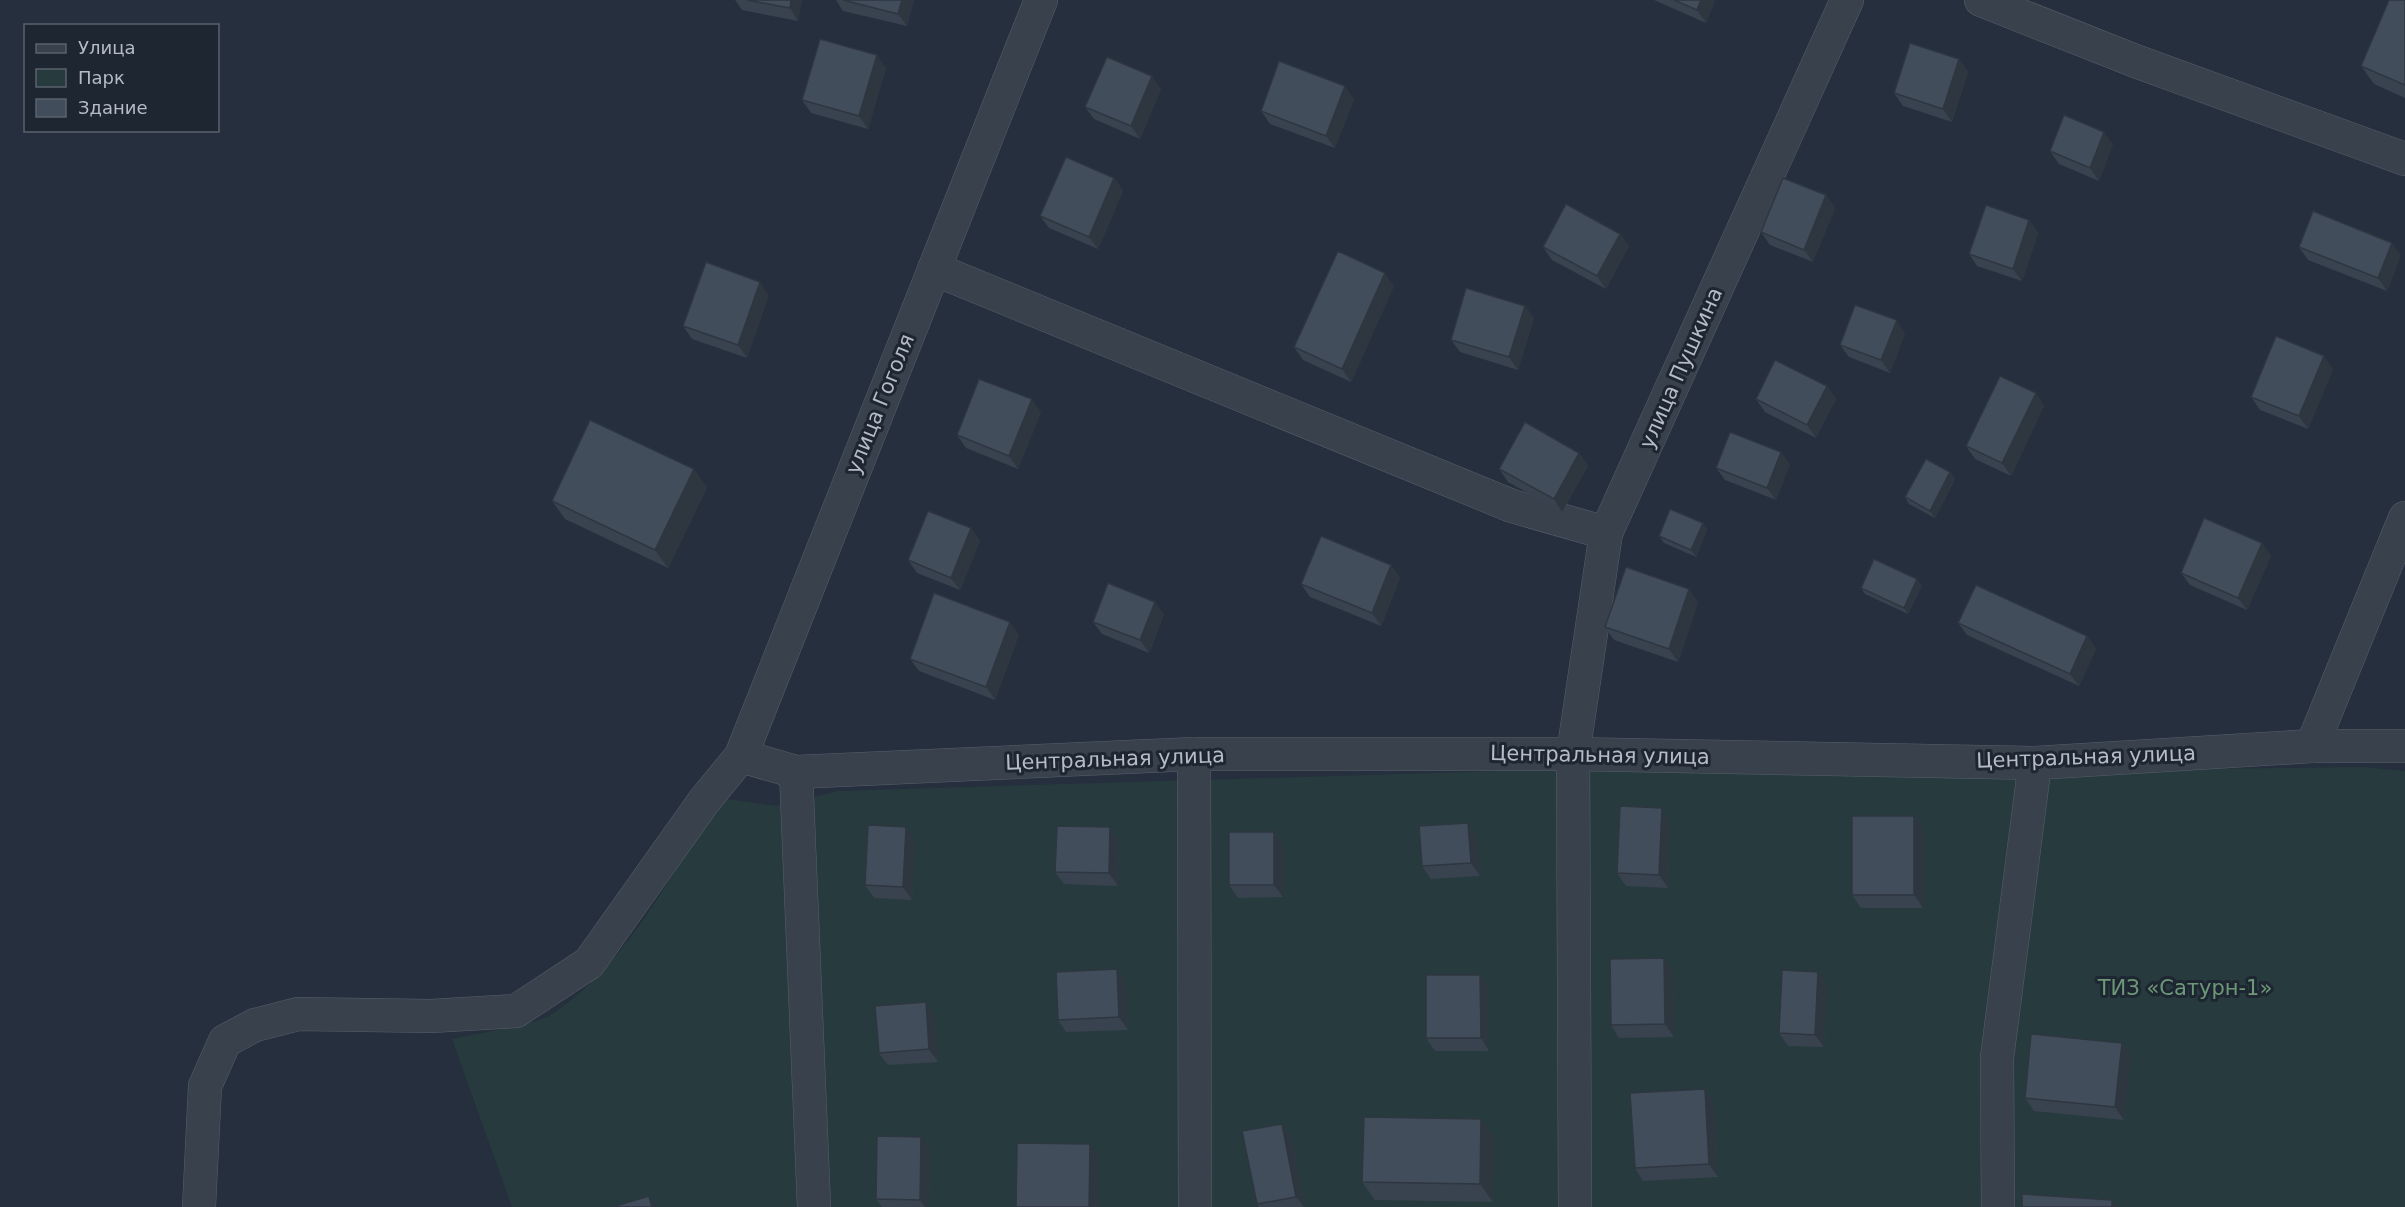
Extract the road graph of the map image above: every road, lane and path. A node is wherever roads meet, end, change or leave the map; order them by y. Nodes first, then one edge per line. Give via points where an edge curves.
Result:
1 (1041, 0) edge
2 (1847, 0) edge
3 (1981, 0) edge
4 (2405, 159) edge
5 (934, 269) junction
6 (2405, 518) edge
7 (1606, 533) junction
8 (2312, 746) junction
9 (2405, 746) edge
10 (1194, 754) junction
11 (1573, 754) junction
12 (741, 756) junction
13 (2035, 763) junction
14 (796, 772) junction
15 (199, 1207) edge
16 (814, 1207) edge
17 (1195, 1207) edge
18 (1575, 1207) edge
19 (1998, 1207) edge

1 - 5 street, улица Гоголя
2 - 7 street, улица Пушкина
3 - 4 street
5 - 7 street via 1512,506
5 - 12 street, улица Гоголя
6 - 8 street
7 - 11 street, улица Пушкина
8 - 9 street, Центральная улица
8 - 13 street, Центральная улица
10 - 11 street, Центральная улица
10 - 14 street, Центральная улица
10 - 17 street
11 - 13 street, Центральная улица
11 - 18 street, улица Пушкина
12 - 14 street
12 - 15 street, улица Гоголя via 704,801 589,963 516,1011 430,1016 298,1014 255,1025 225,1041 205,1086
13 - 19 street via 1997,1058
14 - 16 street

